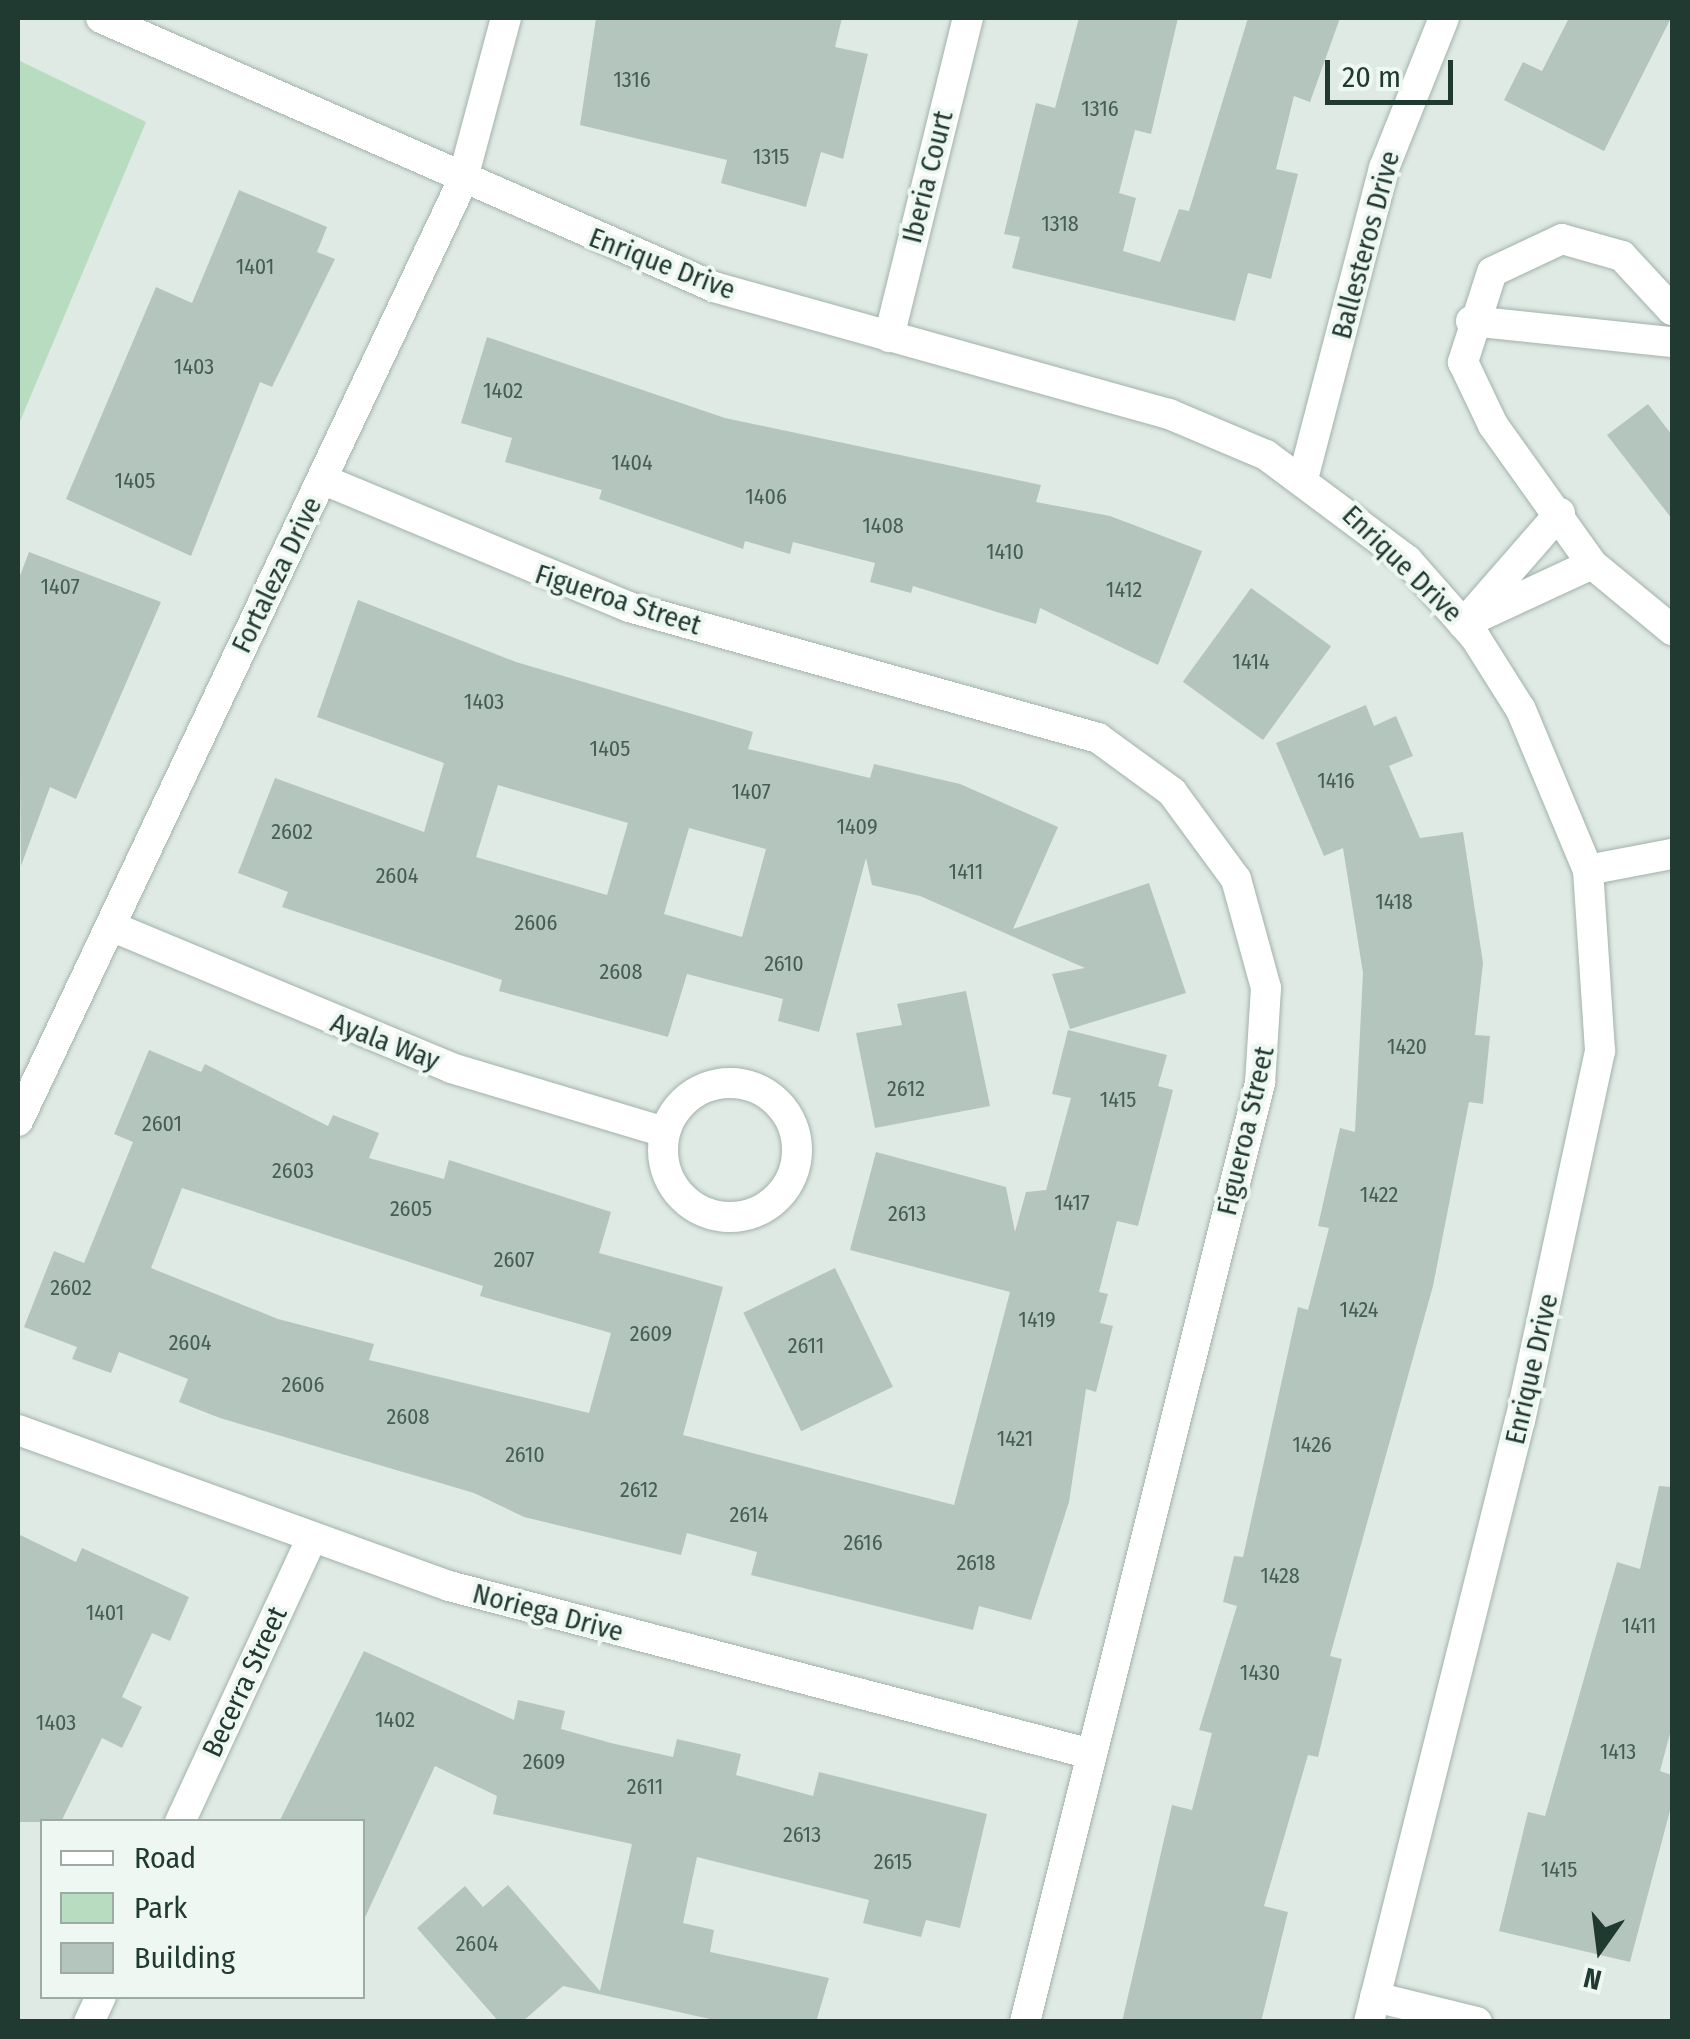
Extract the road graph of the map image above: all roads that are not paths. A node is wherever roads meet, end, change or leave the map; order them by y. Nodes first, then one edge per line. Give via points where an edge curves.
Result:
1 (101, 18) edge
2 (506, 18) edge
3 (968, 18) edge
4 (1444, 18) edge
5 (462, 182) junction
6 (1672, 310) edge
7 (1471, 321) junction
8 (888, 337) junction
9 (1672, 342) edge
10 (1303, 479) junction
11 (324, 480) junction
12 (1560, 513) junction
13 (1592, 564) junction
14 (1463, 624) junction
15 (1672, 630) edge
16 (1672, 854) edge
17 (1588, 870) junction
18 (113, 928) junction
19 (18, 1121) edge
20 (665, 1132) junction
21 (18, 1430) edge
22 (310, 1542) junction
23 (1091, 1754) junction
24 (181, 1819) edge
25 (100, 1999) edge
26 (1372, 2009) edge
27 (89, 2022) edge
28 (1024, 2022) edge
29 (1476, 2022) edge

1 - 5 street, Enrique Drive
2 - 5 street, Fortaleza Drive
3 - 8 street, Iberia Court
4 - 10 street, Ballesteros Drive via 1384,168
5 - 8 street, Enrique Drive via 714,286
5 - 11 street, Fortaleza Drive
6 - 7 street via 1622,256 1562,239 1492,272
7 - 9 street
7 - 12 street via 1463,362 1493,425
8 - 10 street, Enrique Drive via 1169,414
10 - 14 street, Enrique Drive via 1407,560
11 - 18 street, Fortaleza Drive
11 - 23 street, Figueroa Street via 629,608 1098,738 1172,792 1236,879 1266,988 1260,1083
12 - 13 street
12 - 14 street
13 - 14 street
13 - 15 street
14 - 17 street, Enrique Drive via 1521,710
16 - 17 street
17 - 26 street, Enrique Drive via 1598,963 1594,1105
18 - 19 street, Fortaleza Drive
18 - 20 street, Ayala Way via 452,1068
20 - 20 street via 688,1098 748,1085 793,1126 795,1168 768,1205 724,1217 682,1197 663,1156
21 - 22 street, Noriega Drive
22 - 23 street, Noriega Drive
22 - 24 street, Becerra Street
23 - 28 street, Figueroa Street
25 - 27 street
26 - 29 street

